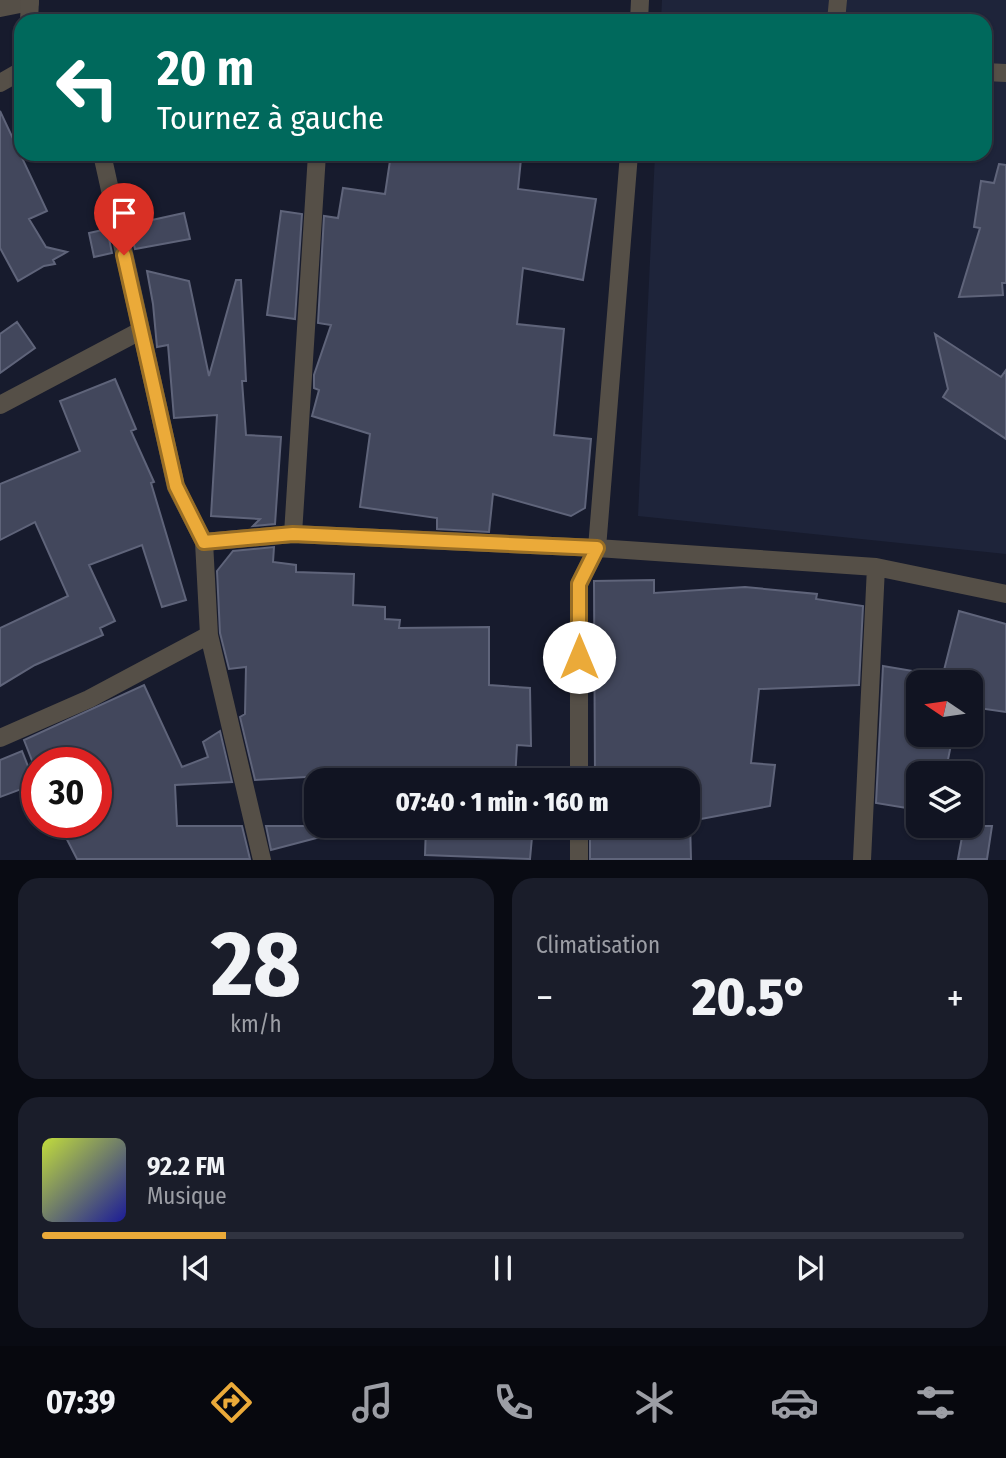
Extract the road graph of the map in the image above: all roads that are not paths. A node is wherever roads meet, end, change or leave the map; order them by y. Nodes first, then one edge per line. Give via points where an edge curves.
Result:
1 (30, 1) edge
2 (0, 8) edge
3 (104, 161) edge
4 (317, 161) edge
5 (628, 161) edge
6 (140, 331) junction
7 (0, 405) edge
8 (293, 534) junction
9 (204, 542) junction
10 (597, 548) junction
11 (876, 567) junction
12 (1006, 594) edge
13 (209, 635) junction
14 (0, 738) edge
15 (579, 768) edge
16 (579, 838) edge
17 (262, 859) edge
18 (579, 859) edge
19 (862, 859) edge

1 - 2 street
3 - 6 street
4 - 8 street
5 - 10 street
6 - 7 street
6 - 9 street via 176,486
8 - 9 street
8 - 10 street
9 - 13 street
10 - 11 street
10 - 15 street via 579,584
11 - 12 street
11 - 19 street
13 - 14 street via 89,699
13 - 17 street
16 - 18 street

